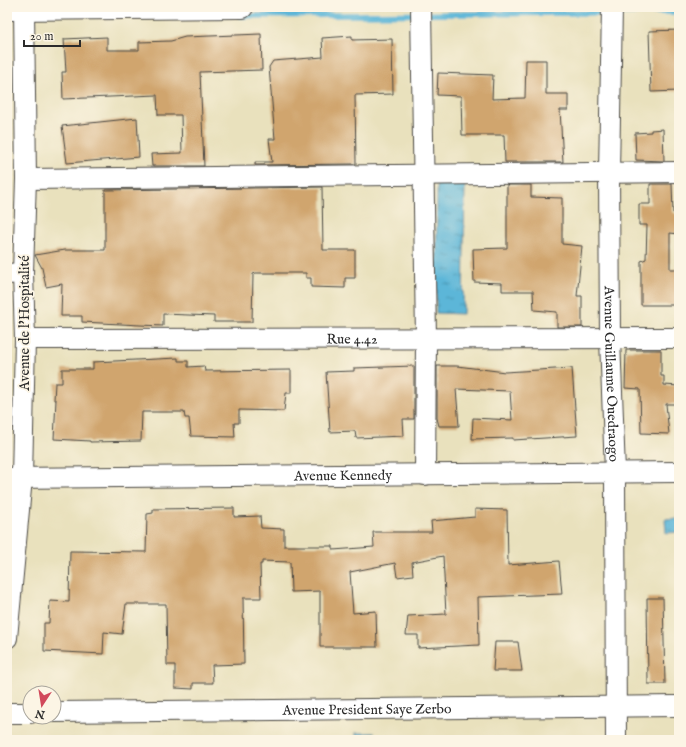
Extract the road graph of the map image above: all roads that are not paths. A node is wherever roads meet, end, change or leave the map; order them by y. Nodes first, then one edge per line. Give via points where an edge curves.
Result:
1 (242, 7) edge
2 (421, 7) edge
3 (612, 7) edge
4 (18, 8) edge
5 (610, 172) junction
6 (679, 172) edge
7 (424, 175) junction
8 (26, 179) junction
9 (15, 274) edge
10 (679, 338) edge
11 (25, 339) junction
12 (426, 339) junction
13 (610, 339) junction
14 (615, 472) junction
15 (679, 472) edge
16 (425, 475) junction
17 (14, 478) edge
18 (7, 638) edge
19 (679, 706) edge
20 (616, 707) junction
21 (62, 712) edge
22 (7, 713) edge
23 (22, 713) edge
24 (616, 740) edge

1 - 4 main road
2 - 7 street
3 - 5 street, Avenue Guillaume Ouedraogo
4 - 8 street, Avenue de l'Hospitalité
5 - 6 street
5 - 7 street
5 - 13 street, Avenue Guillaume Ouedraogo
7 - 8 street
7 - 12 street
8 - 9 street, Avenue de l'Hospitalité
9 - 11 street, Avenue de l'Hospitalité
10 - 13 street, Rue 4.42
11 - 12 street, Rue 4.42
11 - 17 street, Avenue de l'Hospitalité
12 - 13 street, Rue 4.42
12 - 16 street
13 - 14 street, Avenue Guillaume Ouedraogo
14 - 15 street, Avenue Kennedy
14 - 16 street, Avenue Kennedy
14 - 20 street, Avenue Guillaume Ouedraogo
16 - 17 street, Avenue Kennedy
17 - 18 street, Avenue de l'Hospitalité
19 - 20 street, Avenue President Saye Zerbo
20 - 21 street, Avenue President Saye Zerbo
20 - 24 street, Avenue Guillaume Ouedraogo
22 - 23 street

